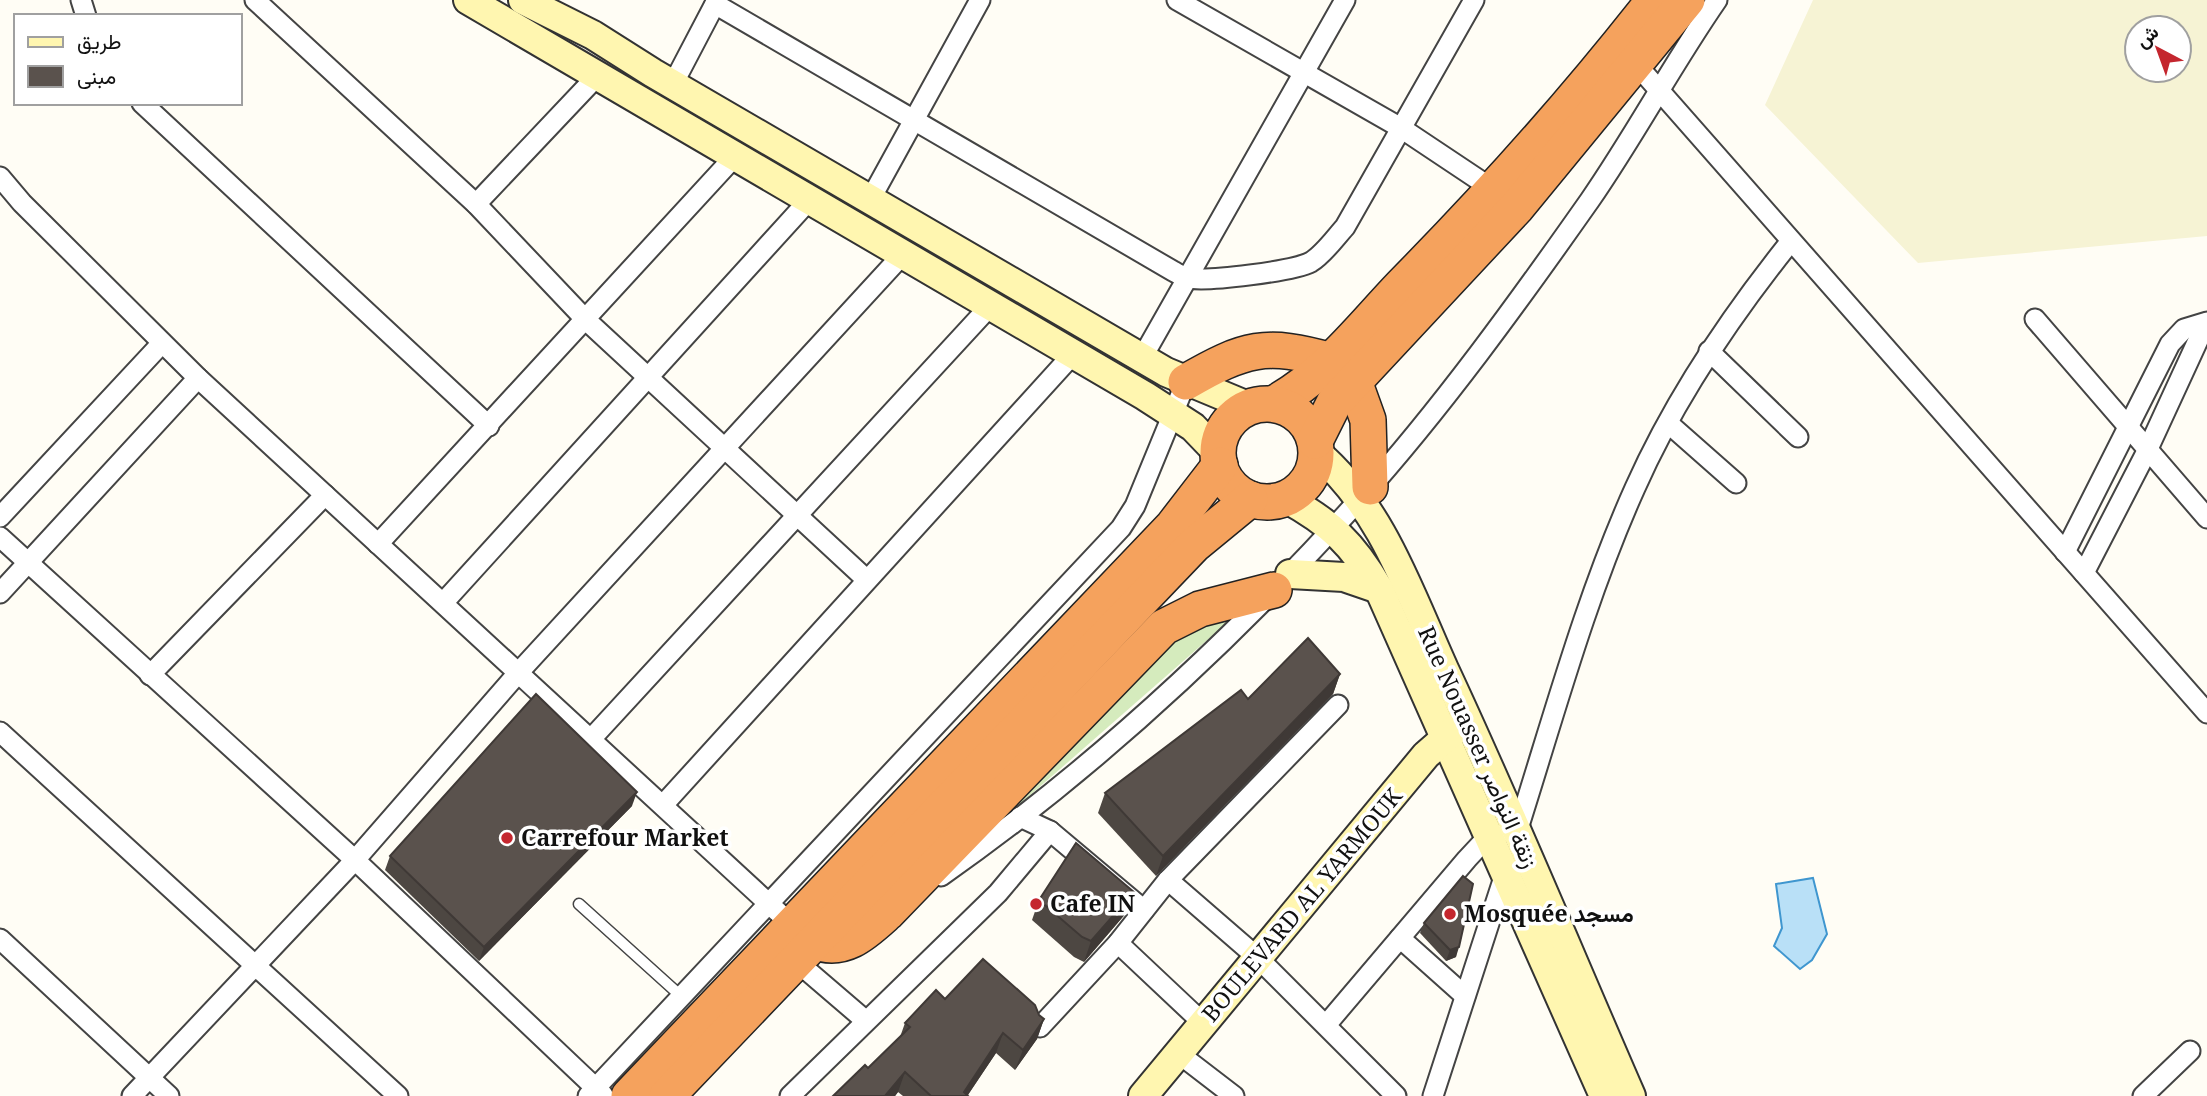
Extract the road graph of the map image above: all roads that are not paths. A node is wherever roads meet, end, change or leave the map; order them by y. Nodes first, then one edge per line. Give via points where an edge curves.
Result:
1 (255, 0) edge
2 (468, 0) edge
3 (523, 0) edge
4 (980, 0) edge
5 (1177, 0) edge
6 (1345, 0) edge
7 (1474, 0) edge
8 (1687, 0) edge
9 (1717, 0) edge
10 (1652, 1) edge
11 (716, 2) edge
12 (1303, 73) junction
13 (599, 74) junction
14 (1647, 77) junction
15 (673, 84) junction
16 (144, 105) edge
17 (913, 120) junction
18 (1401, 128) junction
19 (736, 155) junction
20 (0, 177) edge
21 (1494, 190) junction
22 (0, 192) edge
23 (811, 198) junction
24 (870, 200) junction
25 (22, 203) junction
26 (476, 204) junction
27 (1791, 241) junction
28 (904, 253) junction
29 (1186, 278) junction
30 (991, 304) junction
31 (2035, 319) dead end
32 (586, 320) junction
33 (2206, 323) edge
34 (2184, 329) junction
35 (162, 343) junction
36 (2203, 348) edge
37 (1709, 351) junction
38 (1074, 354) junction
39 (1142, 358) junction
40 (1343, 371) junction
41 (198, 378) junction
42 (648, 378) junction
43 (1180, 398) junction
44 (1262, 406) junction
45 (1668, 423) junction
46 (489, 426) junction
47 (2127, 430) junction
48 (1798, 437) dead end
49 (1315, 447) junction
50 (724, 448) junction
51 (2147, 451) junction
52 (1219, 459) junction
53 (1735, 483) dead end
54 (1366, 492) junction
55 (325, 495) junction
56 (1285, 498) junction
57 (1250, 499) junction
58 (797, 515) junction
59 (0, 517) edge
60 (2207, 518) edge
61 (1333, 528) junction
62 (0, 537) edge
63 (378, 544) junction
64 (2065, 552) junction
65 (27, 562) junction
66 (2084, 573) junction
67 (867, 580) junction
68 (1282, 582) junction
69 (1379, 589) junction
70 (0, 593) edge
71 (443, 603) junction
72 (519, 672) junction
73 (150, 675) junction
74 (1338, 705) edge
75 (2207, 713) edge
76 (1468, 720) junction
77 (0, 732) edge
78 (1444, 737) junction
79 (591, 739) junction
80 (663, 805) junction
81 (1020, 817) junction
82 (1050, 831) junction
83 (1503, 836) junction
84 (355, 860) junction
85 (1505, 874) junction
86 (1168, 880) junction
87 (579, 904) dead end
88 (1144, 910) junction
89 (887, 913) junction
90 (793, 933) junction
91 (1400, 938) junction
92 (0, 939) edge
93 (1118, 943) junction
94 (1258, 958) junction
95 (255, 966) junction
96 (1465, 996) junction
97 (682, 997) junction
98 (866, 1021) junction
99 (1203, 1023) junction
100 (1326, 1025) junction
101 (1040, 1027) edge
102 (2190, 1051) dead end
103 (1178, 1053) junction
104 (149, 1078) junction
105 (596, 1093) edge
106 (132, 1096) edge
107 (169, 1096) edge
108 (398, 1096) edge
109 (629, 1096) edge
110 (667, 1096) edge
111 (790, 1096) edge
112 (1143, 1096) edge
113 (1234, 1096) edge
114 (1396, 1096) edge
115 (1433, 1096) edge
116 (1604, 1096) edge
117 (1631, 1096) edge
118 (2143, 1096) edge

1 - 26 street
2 - 13 main road
3 - 15 main road via 593,35
4 - 17 street
5 - 12 street
6 - 12 street
7 - 18 street
8 - 14 highway
9 - 14 street
10 - 21 highway via 1576,98
11 - 15 street
11 - 17 street
12 - 18 street
12 - 29 street
13 - 19 main road
13 - 26 street
14 - 27 street
14 - 40 highway
14 - 54 street via 1615,164
15 - 24 main road
16 - 46 street
17 - 24 street
17 - 29 street
18 - 21 street
18 - 29 street via 1345,227 1311,262 1288,269
19 - 23 main road
19 - 32 street
20 - 25 street
21 - 40 highway
22 - 25 street
23 - 28 main road
23 - 42 street
24 - 39 main road
25 - 35 street
26 - 32 street
27 - 37 street
27 - 64 street
28 - 30 main road
28 - 50 street
29 - 39 street
30 - 38 main road
30 - 58 street
31 - 47 street
32 - 42 street
32 - 46 street
33 - 34 street
33 - 36 street
34 - 36 street
34 - 47 street via 2170,344
35 - 41 street
35 - 59 street
36 - 51 street
37 - 45 street
37 - 48 street
38 - 43 main road
38 - 67 street
39 - 43 main road
40 - 43 highway via 1290,350 1262,349 1233,356
40 - 44 highway
40 - 49 highway
40 - 54 highway via 1368,420
41 - 55 street
41 - 65 street
42 - 50 street
42 - 71 street
43 - 44 main road
43 - 52 main road
43 - 90 street via 1135,506 1121,528 1006,646
44 - 49 highway via 1295,412 1304,420
44 - 52 highway via 1231,421 1224,430
45 - 53 street
45 - 83 street via 1613,542
46 - 63 street
47 - 51 street
47 - 64 street
49 - 54 main road, Rue Nouasser زنقة النواصر
49 - 56 highway via 1315,464 1304,485
50 - 58 street
50 - 72 street
51 - 60 street
51 - 66 street
52 - 57 highway via 1231,485
52 - 90 highway via 1172,526
54 - 61 street
54 - 76 main road, Rue Nouasser زنقة النواصر
55 - 63 street
55 - 73 street
56 - 57 highway
56 - 61 main road
57 - 90 highway via 1194,545
58 - 67 street
58 - 79 street
61 - 68 street
61 - 69 main road
62 - 65 street
63 - 71 street
64 - 66 street
65 - 70 street
65 - 73 street
66 - 75 street
67 - 80 street
68 - 69 main road via 1345,577
68 - 81 street via 1131,724
68 - 89 highway via 1200,609 1164,627
69 - 78 main road
71 - 72 street
72 - 79 street
72 - 84 street
73 - 84 street
74 - 86 street
76 - 78 main road, BOULEVARD AL YARMOUK
76 - 83 main road, Rue Nouasser زنقة النواصر
77 - 95 street
78 - 83 main road
78 - 94 main road, BOULEVARD AL YARMOUK
79 - 80 street
80 - 90 street
81 - 82 street
81 - 89 street
82 - 88 street
82 - 98 street via 998,893
83 - 85 main road
83 - 91 street via 1467,859
83 - 117 main road, Rue Nouasser زنقة النواصر
84 - 95 street
84 - 105 street
85 - 96 street
85 - 116 main road
86 - 88 street
86 - 94 street
87 - 97 lane
88 - 93 street
89 - 90 highway via 845,944 832,946
90 - 97 street
90 - 98 street
90 - 109 highway
90 - 110 highway
91 - 96 street
91 - 100 street
92 - 104 street
93 - 99 street
93 - 101 street
94 - 99 main road, BOULEVARD AL YARMOUK
94 - 100 street
95 - 104 street
95 - 108 street
96 - 115 street
97 - 105 street
98 - 111 street
99 - 103 main road, BOULEVARD AL YARMOUK
100 - 114 street
102 - 118 street
103 - 112 main road, BOULEVARD AL YARMOUK
103 - 113 street
104 - 106 street
104 - 107 street

